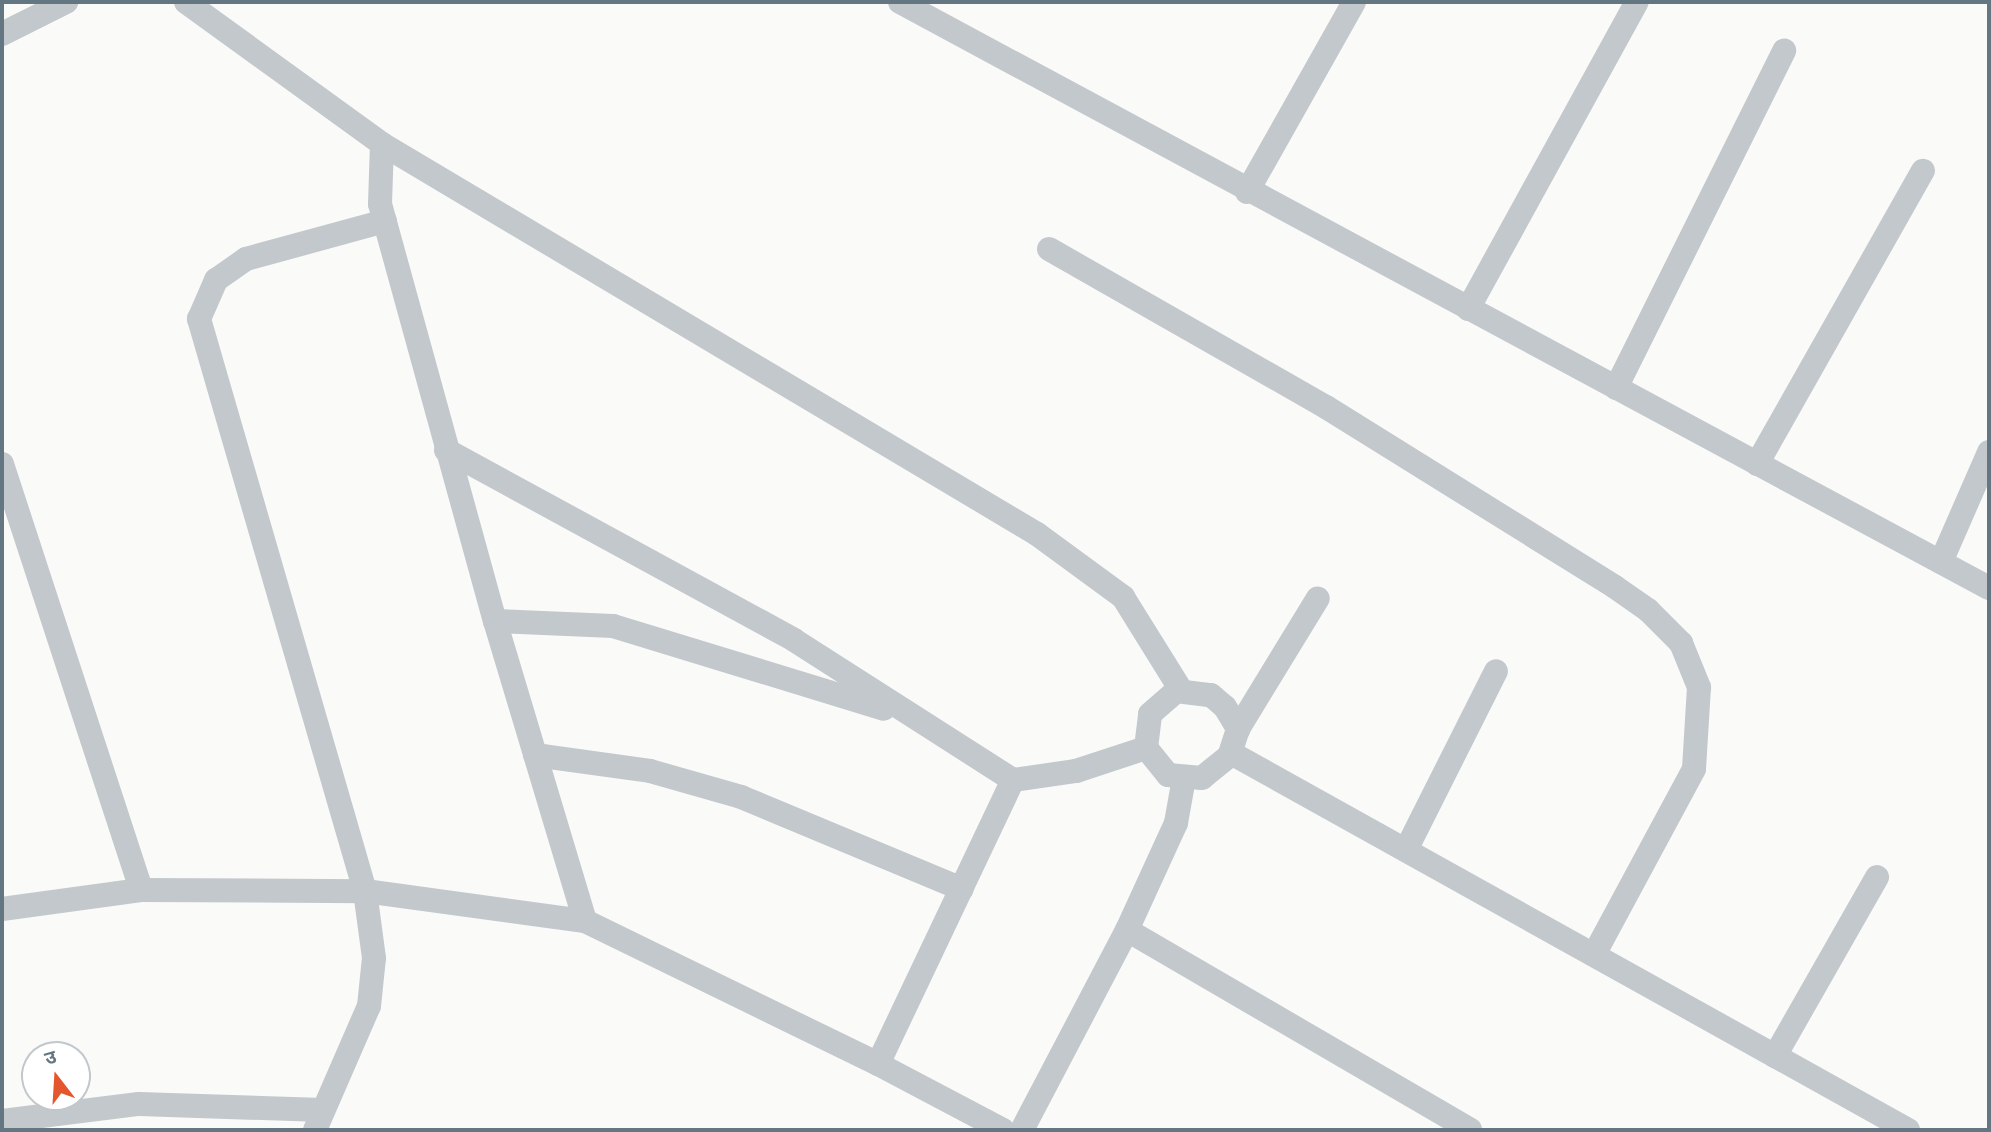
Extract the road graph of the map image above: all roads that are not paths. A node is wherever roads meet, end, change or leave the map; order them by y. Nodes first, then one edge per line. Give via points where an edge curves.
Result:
1 (66, 2) edge
2 (186, 2) edge
3 (900, 2) edge
4 (1354, 2) edge
5 (1637, 2) edge
6 (2, 34) edge
7 (1784, 51) dead end
8 (382, 144) junction
9 (1923, 171) dead end
10 (1247, 192) junction
11 (385, 221) junction
12 (1049, 249) dead end
13 (1468, 309) junction
14 (1616, 388) junction
15 (446, 450) junction
16 (1989, 452) edge
17 (2, 464) edge
18 (1757, 464) junction
19 (1941, 562) junction
20 (1989, 588) edge
21 (1318, 598) dead end
22 (495, 621) junction
23 (1496, 671) dead end
24 (1181, 690) junction
25 (910, 717) junction
26 (1238, 729) junction
27 (1146, 748) junction
28 (1231, 753) junction
29 (535, 755) junction
30 (1184, 778) junction
31 (1013, 780) junction
32 (1406, 850) junction
33 (1877, 877) dead end
34 (962, 888) junction
35 (141, 890) junction
36 (365, 891) junction
37 (2, 909) edge
38 (585, 921) junction
39 (1127, 930) junction
40 (1594, 955) junction
41 (1775, 1056) junction
42 (878, 1064) junction
43 (319, 1120) edge
44 (2, 1121) edge
45 (1003, 1130) edge
46 (1022, 1130) edge
47 (1470, 1130) edge
48 (1909, 1130) edge

1 - 6 street
2 - 8 street
3 - 10 street
4 - 10 street
5 - 13 street
7 - 14 street
8 - 11 street via 380,204
8 - 24 street via 1037,534 1123,597
9 - 18 street
10 - 13 street
11 - 15 street
11 - 36 street via 246,260 216,280 200,319
12 - 40 street via 1326,407 1615,587 1648,610 1681,643 1699,687 1694,769
13 - 14 street
14 - 18 street
15 - 22 street
15 - 25 street via 794,640
16 - 19 street
17 - 35 street
18 - 19 street
19 - 20 street
21 - 26 street
22 - 25 street via 613,626
22 - 29 street
23 - 32 street
24 - 26 street via 1211,695 1225,707
24 - 27 street via 1150,714
25 - 31 street
26 - 28 street
27 - 30 street via 1168,775
27 - 31 street via 1076,771
28 - 30 street via 1202,778
28 - 32 street
29 - 34 street via 650,771 741,797
29 - 38 street
30 - 39 street via 1176,823
31 - 34 street
32 - 40 street
33 - 41 street
34 - 42 street
35 - 36 street
35 - 37 street
36 - 38 street
36 - 43 street via 374,958 369,1006
38 - 42 street
39 - 46 street
39 - 47 street
40 - 41 street
41 - 48 street
42 - 45 street
43 - 44 street via 139,1104

